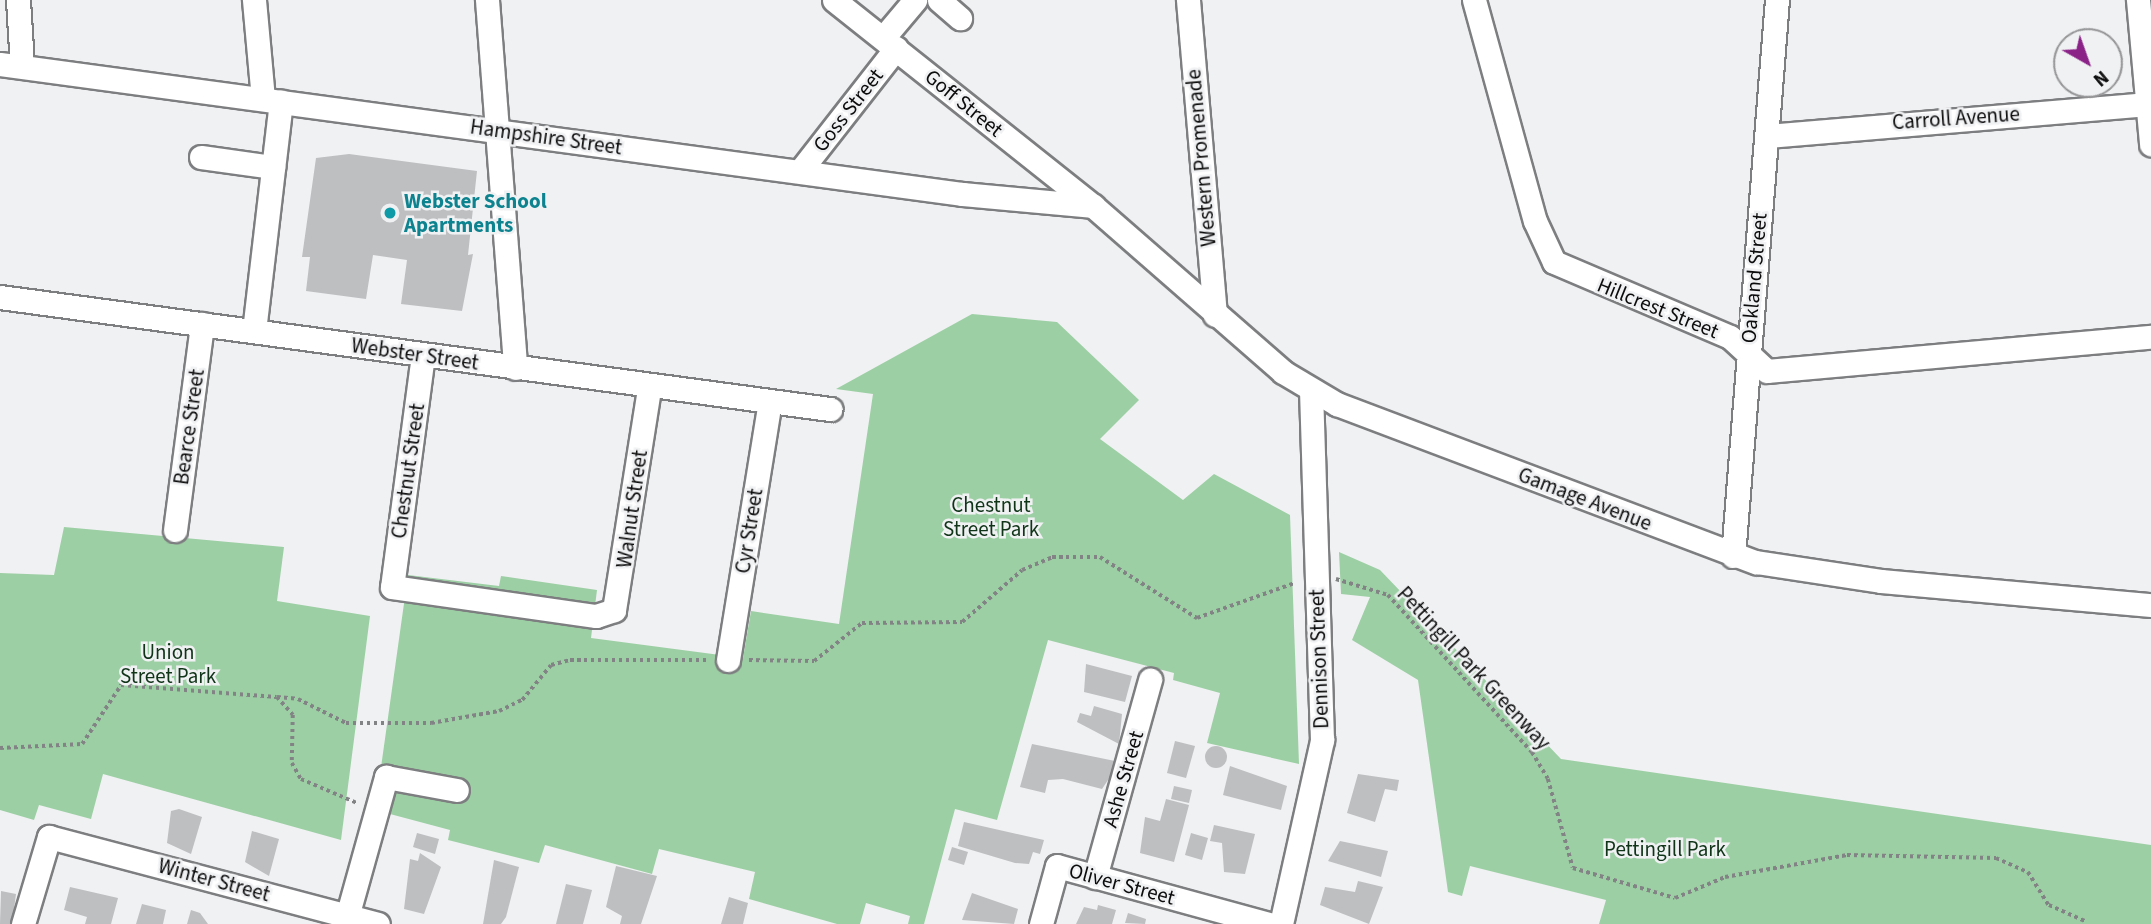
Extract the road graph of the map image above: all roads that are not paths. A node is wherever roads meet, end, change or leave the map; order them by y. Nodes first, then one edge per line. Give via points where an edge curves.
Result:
1 (18, 0) edge
2 (254, 0) edge
3 (487, 0) edge
4 (834, 0) edge
5 (915, 0) edge
6 (939, 0) edge
7 (1188, 0) edge
8 (1474, 0) edge
9 (1777, 0) edge
10 (2138, 0) edge
11 (960, 18) dead end
12 (890, 43) junction
13 (11, 65) edge
14 (272, 100) junction
15 (2146, 104) junction
16 (499, 131) junction
17 (1767, 136) junction
18 (2151, 144) edge
19 (201, 157) dead end
20 (273, 167) junction
21 (800, 171) junction
22 (1093, 206) junction
23 (0, 297) edge
24 (1215, 315) junction
25 (202, 324) junction
26 (254, 331) junction
27 (2151, 337) edge
28 (423, 355) junction
29 (1748, 358) junction
30 (515, 368) junction
31 (649, 388) junction
32 (1311, 390) junction
33 (770, 401) junction
34 (831, 409) dead end
35 (175, 530) dead end
36 (1733, 556) junction
37 (2151, 605) edge
38 (596, 616) joint
39 (728, 660) road end
40 (1150, 680) dead end
41 (457, 790) dead end
42 (1095, 877) junction
43 (346, 920) edge
44 (23, 924) edge
45 (378, 924) edge
46 (1041, 924) edge
47 (1269, 924) edge
48 (1281, 924) edge

1 - 13 street
2 - 14 street
3 - 16 street
4 - 12 street, Goff Street
5 - 12 street, Goss Street
6 - 11 street
7 - 24 street, Western Promenade
8 - 29 street, Hillcrest Street via 1535,221 1554,262 1730,337
9 - 17 street, Oakland Street
10 - 15 street
12 - 21 street, Goss Street
12 - 22 street, Goff Street
13 - 14 street, Hampshire Street
14 - 16 street, Hampshire Street
14 - 20 street
15 - 17 street, Carroll Avenue
15 - 18 street
16 - 21 street, Hampshire Street
16 - 30 street
17 - 29 street, Oakland Street
19 - 20 street
20 - 26 street
21 - 22 street, Hampshire Street
22 - 24 street, Gamage Avenue
23 - 25 street, Webster Street
24 - 32 street, Gamage Avenue
25 - 26 street, Webster Street
25 - 35 street, Bearce Street
26 - 28 street, Webster Street
27 - 29 street, Hillcrest Street via 1794,370 1767,371
28 - 30 street, Webster Street
28 - 38 street, Chestnut Street via 392,587
29 - 36 street, Oakland Street
30 - 31 street, Webster Street
31 - 33 street, Webster Street
31 - 38 street, Walnut Street via 618,601 614,610
32 - 36 street, Gamage Avenue
32 - 48 street, Dennison Street via 1320,771
33 - 34 street, Webster Street
33 - 39 street, Cyr Street
36 - 37 street, Gamage Avenue via 1815,574
40 - 42 street, Ashe Street
41 - 43 street via 386,777
42 - 46 street, Oliver Street via 1057,866
42 - 47 street, Oliver Street
43 - 44 street, Winter Street via 49,837
43 - 45 street, Winter Street

